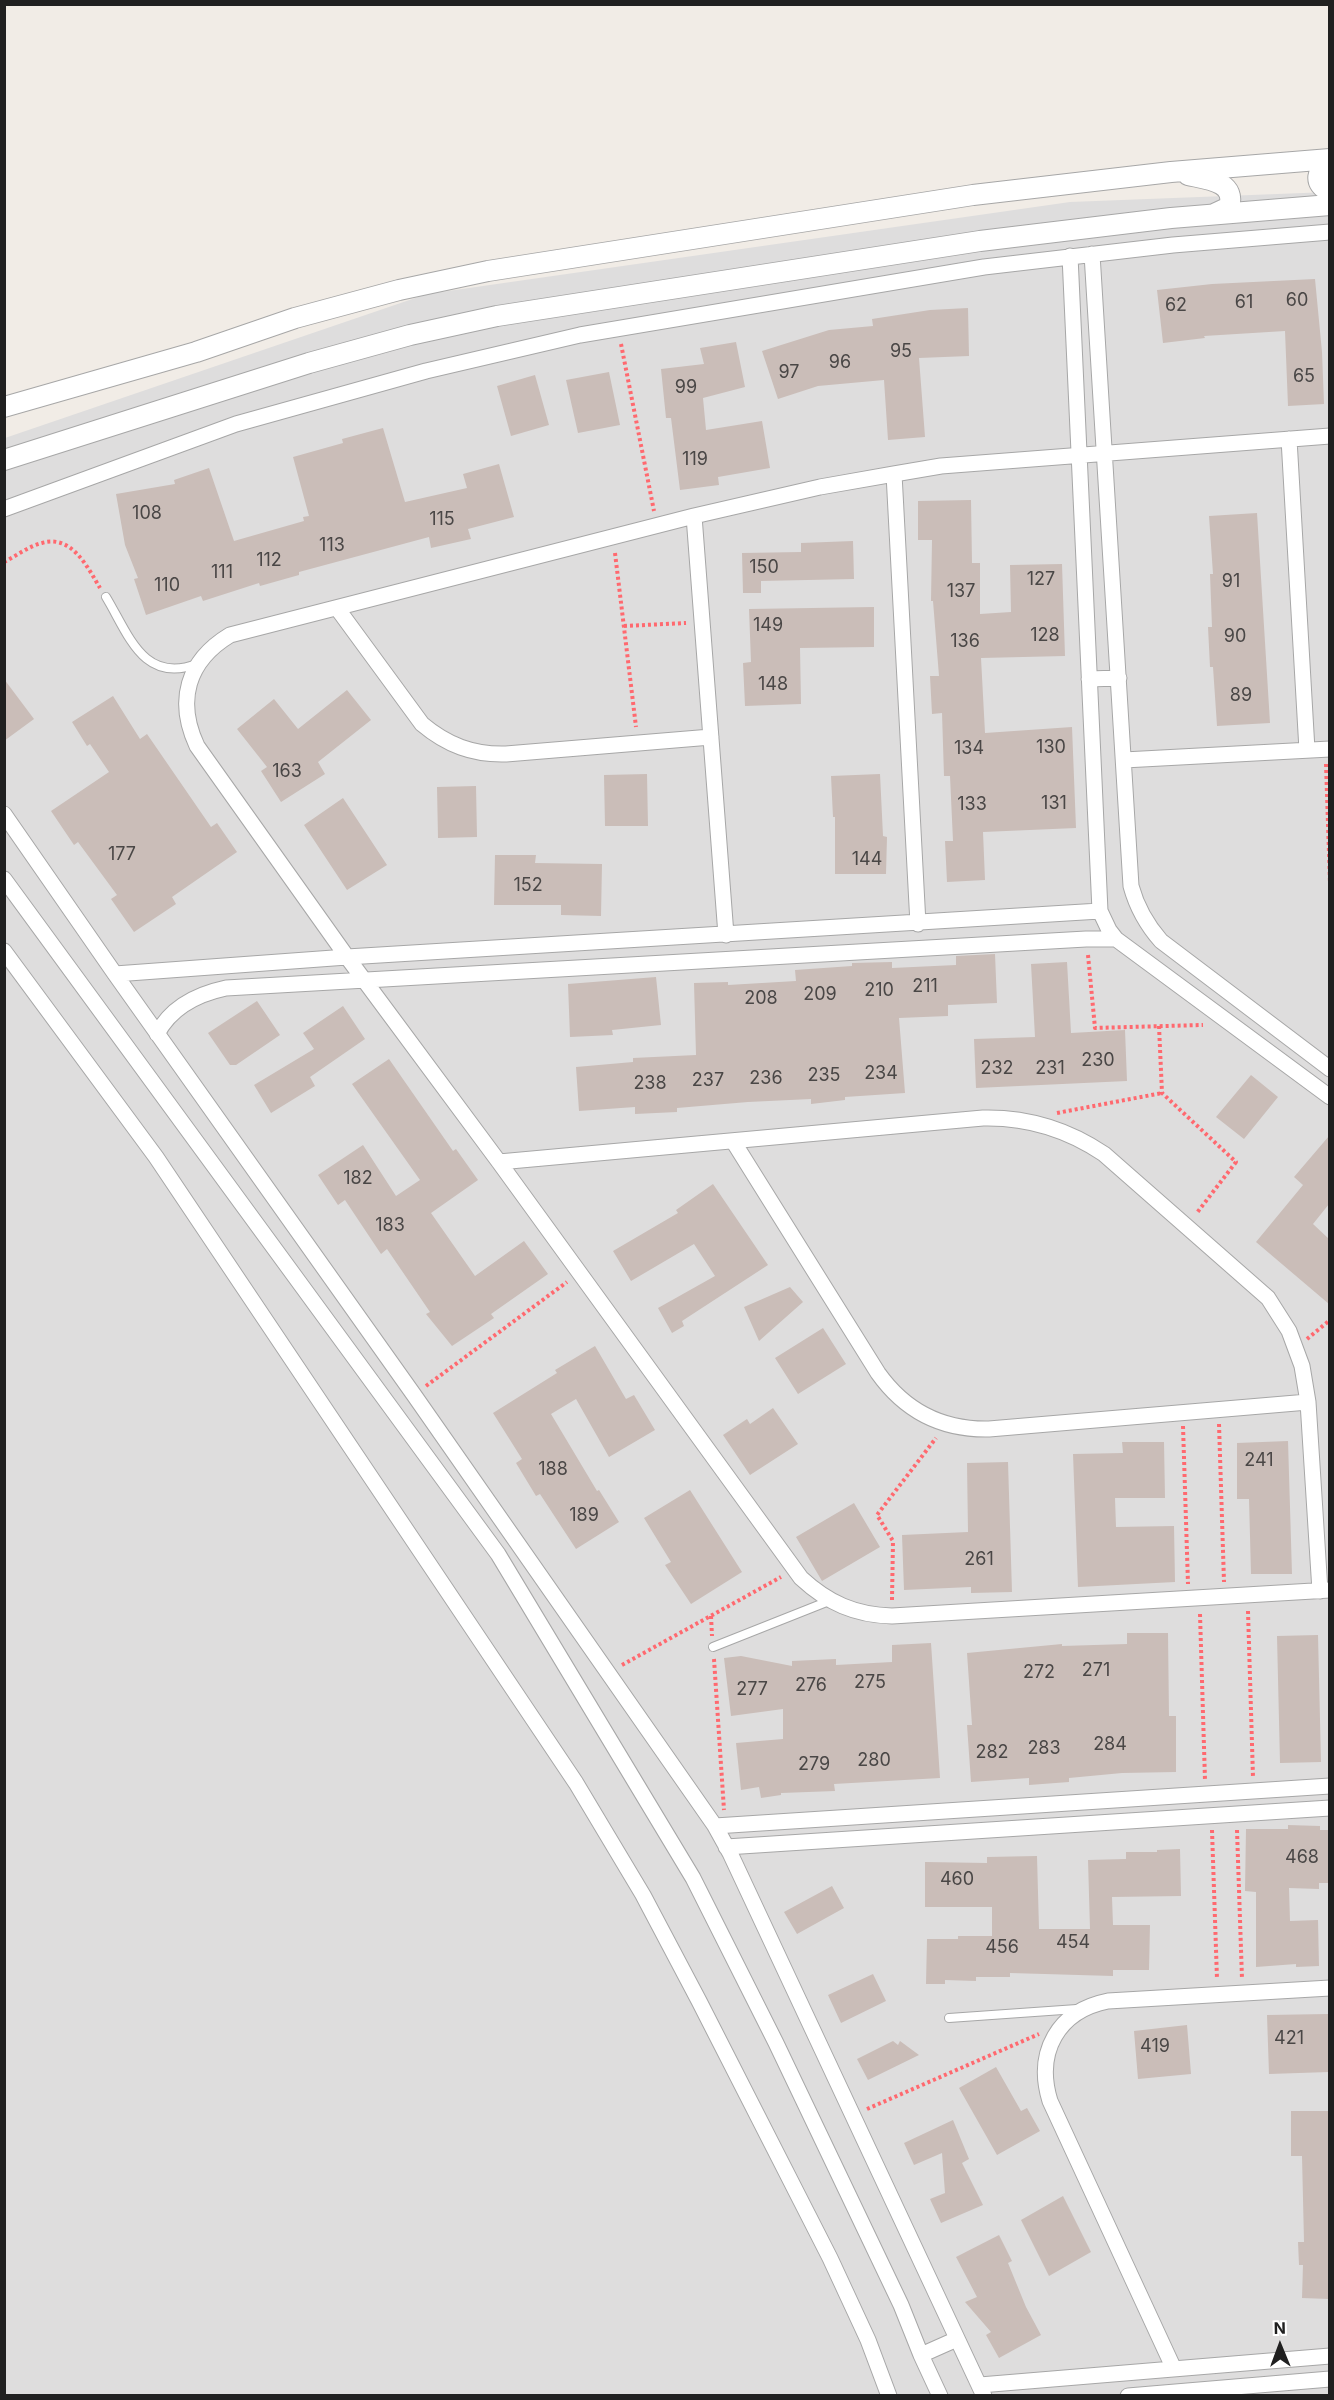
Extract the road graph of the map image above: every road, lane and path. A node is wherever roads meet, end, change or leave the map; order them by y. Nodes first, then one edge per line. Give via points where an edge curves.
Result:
1 (1329, 159) edge
2 (1171, 172) junction
3 (1329, 192) edge
4 (1329, 205) edge
5 (1214, 214) junction
6 (1329, 232) edge
7 (1092, 254) junction
8 (1070, 256) junction
9 (618, 329) junction
10 (4, 407) edge
11 (1329, 436) edge
12 (1289, 439) junction
13 (1105, 453) junction
14 (1079, 455) junction
15 (4, 460) edge
16 (894, 474) junction
17 (4, 509) edge
18 (694, 516) junction
19 (657, 526) junction
20 (614, 537) junction
21 (4, 562) edge
22 (106, 597) joint
23 (337, 608) junction
24 (702, 622) junction
25 (624, 626) junction
26 (198, 664) junction
27 (1119, 678) junction
28 (1089, 679) junction
29 (711, 737) junction
30 (638, 743) junction
31 (1327, 749) edge
32 (1307, 750) junction
33 (1124, 760) junction
34 (4, 814) edge
35 (4, 879) edge
36 (1329, 883) edge
37 (1100, 911) junction
38 (918, 924) junction
39 (726, 935) junction
40 (1086, 939) junction
41 (1116, 939) junction
42 (570, 945) junction
43 (4, 951) edge
44 (347, 957) junction
45 (572, 969) junction
46 (115, 975) junction
47 (363, 979) junction
48 (1232, 1024) junction
49 (1159, 1026) junction
50 (157, 1034) junction
51 (1329, 1069) edge
52 (1162, 1093) junction
53 (1329, 1097) edge
54 (1022, 1119) junction
55 (733, 1141) junction
56 (499, 1162) junction
57 (1186, 1226) junction
58 (580, 1273) junction
59 (1329, 1320) edge
60 (1296, 1348) junction
61 (414, 1395) junction
62 (1308, 1402) junction
63 (1218, 1411) junction
64 (1182, 1414) junction
65 (946, 1425) junction
66 (516, 1539) junction
67 (498, 1554) junction
68 (795, 1570) junction
69 (1324, 1591) edge
70 (1247, 1595) junction
71 (1194, 1598) junction
72 (1224, 1598) junction
73 (829, 1601) junction
74 (711, 1616) junction
75 (892, 1616) junction
76 (713, 1647) junction
77 (609, 1672) junction
78 (1329, 1786) edge
79 (1253, 1791) junction
80 (1206, 1794) junction
81 (1329, 1808) edge
82 (1236, 1814) junction
83 (1211, 1816) junction
84 (720, 1825) junction
85 (726, 1847) junction
86 (1329, 1988) edge
87 (1243, 1993) junction
88 (1218, 1995) junction
89 (1085, 2008) junction
90 (949, 2018) dead end
91 (1065, 2022) junction
92 (852, 2115) junction
93 (957, 2339) junction
94 (921, 2355) junction
95 (1329, 2356) edge
96 (1174, 2369) junction
97 (1329, 2379) edge
98 (982, 2390) edge
99 (1184, 2393) edge
100 (889, 2396) edge
101 (940, 2396) edge
102 (1128, 2396) edge

1 - 2 street
1 - 3 street via 1318,177
2 - 5 street via 1225,186 1230,195 1229,207
2 - 10 street via 973,195 488,270 295,318 196,352
4 - 5 street
5 - 15 street via 980,241 496,316 309,363
6 - 7 street
7 - 8 street
7 - 13 street
8 - 9 street
8 - 14 street
9 - 17 street via 426,371 236,424
9 - 19 path
11 - 12 street
12 - 13 street
12 - 32 street
13 - 14 street
13 - 27 street
14 - 16 street via 941,466
14 - 28 street
16 - 18 street
16 - 38 street
18 - 19 street
18 - 24 street
19 - 20 street
20 - 23 street
20 - 25 path
21 - 22 path via 43,542 65,545 80,555
22 - 26 lane via 144,659 165,668
23 - 26 street via 230,635
23 - 30 street via 422,724 447,742 491,754
24 - 25 path
24 - 29 street
25 - 30 path
26 - 44 street via 186,705 197,746
27 - 28 street
27 - 33 street
28 - 37 street
29 - 30 street
29 - 39 street
31 - 32 street
31 - 36 path
32 - 33 street
33 - 51 street via 1131,886 1147,924 1161,941
34 - 46 street
35 - 67 street
37 - 38 street
37 - 41 street
38 - 39 street
39 - 42 street
40 - 41 street
40 - 45 street
40 - 49 path via 1095,1028
41 - 48 street
42 - 44 street
42 - 45 street
43 - 100 street via 156,1157 576,1783 643,1895 699,2001 830,2258
44 - 46 street
44 - 47 street
45 - 47 street
46 - 50 street
47 - 50 street via 212,991 184,1004
47 - 56 street
48 - 49 path
48 - 53 street
49 - 52 path
50 - 61 street
52 - 54 path
52 - 57 path via 1236,1162
54 - 55 street via 983,1118
54 - 57 street via 1059,1129 1090,1144
55 - 56 street
55 - 65 street via 888,1387 914,1410
56 - 58 street
57 - 60 street via 1268,1298
58 - 61 path
58 - 68 street
59 - 60 path
60 - 62 street
61 - 66 street
62 - 63 street
62 - 69 street
63 - 64 street
63 - 72 path
64 - 65 street via 988,1429
64 - 71 path
65 - 75 path via 877,1515 892,1541
66 - 67 street
66 - 77 street
67 - 94 street via 693,1878 776,2043
68 - 73 street
68 - 74 path
69 - 70 street
70 - 72 street
70 - 79 path
71 - 72 street
71 - 75 street
71 - 80 path
73 - 75 street via 857,1612
73 - 76 lane
74 - 76 path
74 - 77 path
76 - 84 path
77 - 84 street
78 - 79 street
79 - 80 street
80 - 84 street
81 - 82 street
82 - 83 street
82 - 87 path
83 - 85 street
83 - 88 path
84 - 85 street
85 - 92 street
86 - 87 street
87 - 88 street
88 - 89 street via 1108,2001
89 - 90 lane
89 - 91 street
91 - 92 path
91 - 96 street via 1047,2053 1047,2089
92 - 93 street
93 - 94 street
93 - 98 street
94 - 101 street
95 - 96 street
96 - 98 street
97 - 99 street
99 - 102 street

